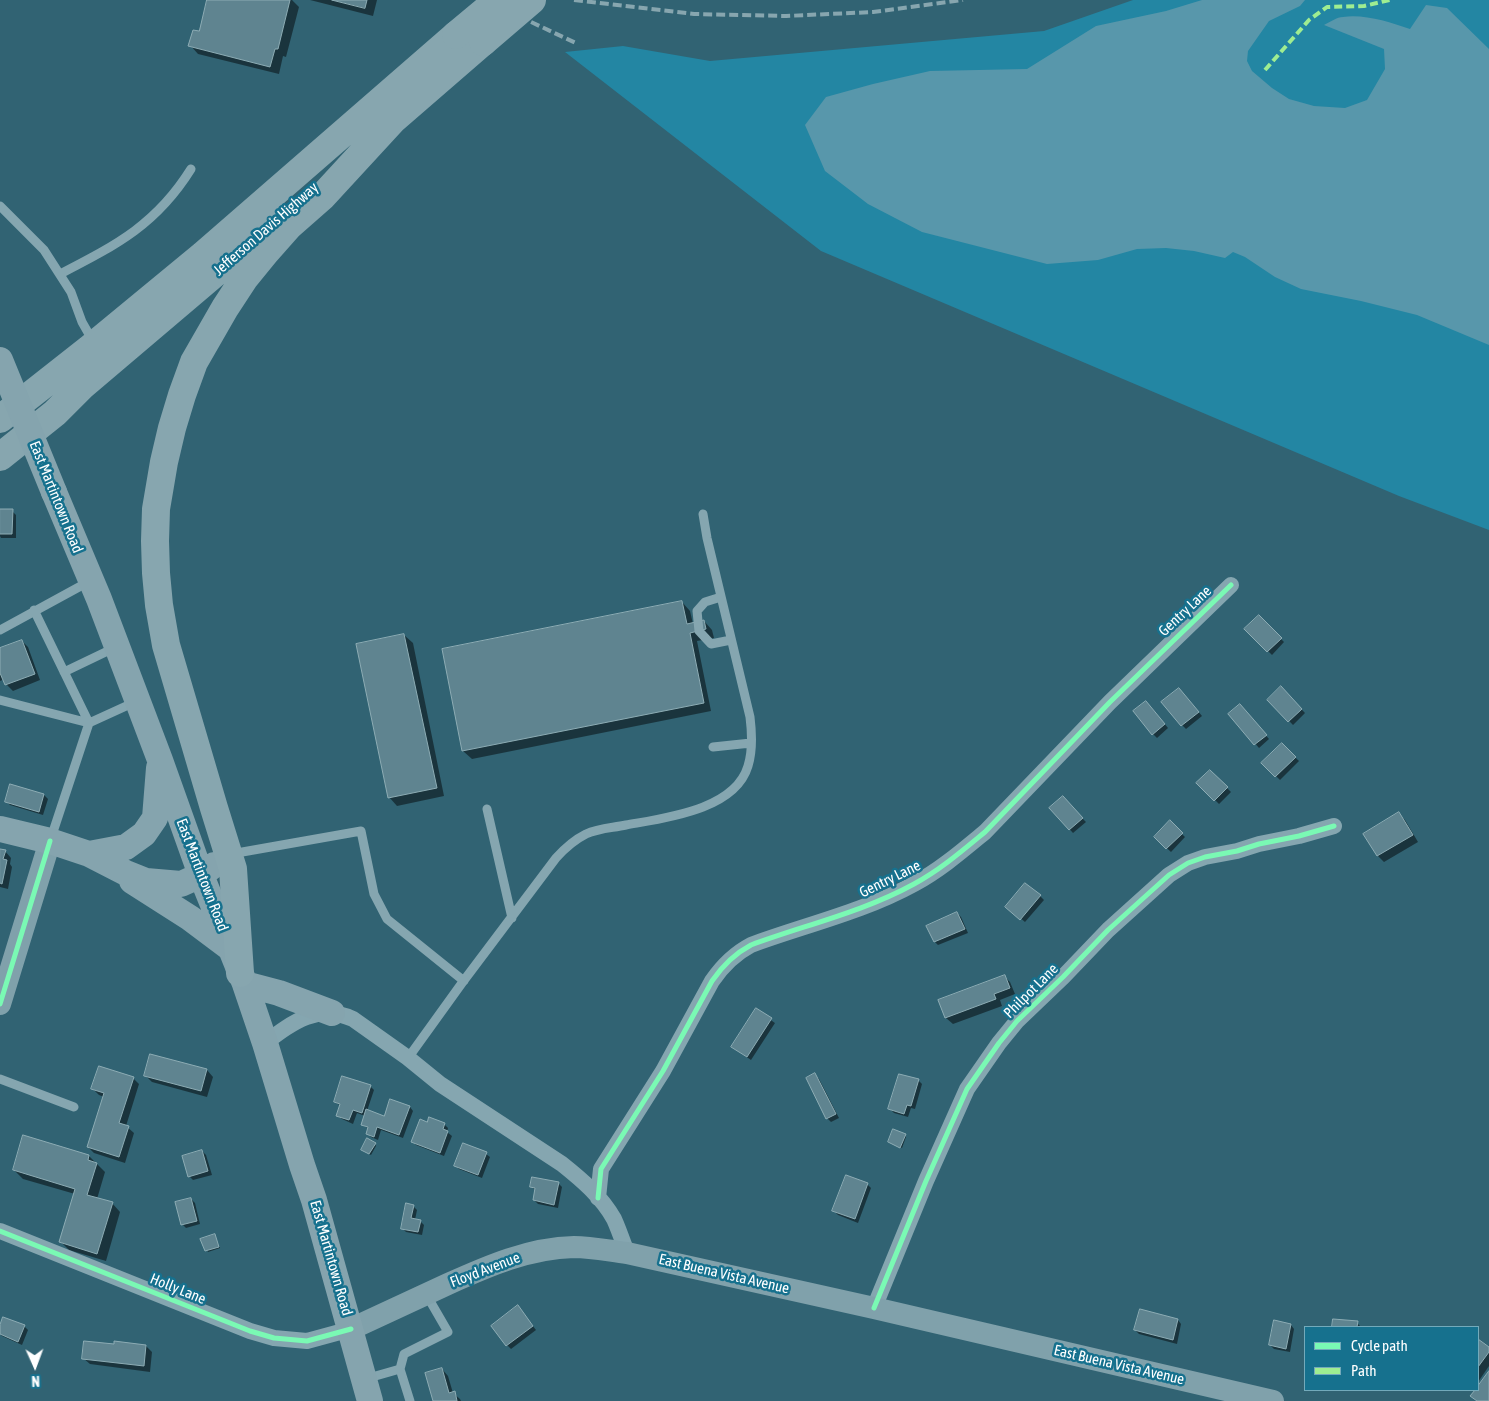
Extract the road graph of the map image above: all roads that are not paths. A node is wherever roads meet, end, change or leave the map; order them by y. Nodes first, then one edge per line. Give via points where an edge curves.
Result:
1 (498, 0) edge
2 (532, 0) edge
3 (392, 121) junction
4 (191, 169) dead end
5 (0, 206) edge
6 (60, 274) junction
7 (92, 347) junction
8 (0, 360) edge
9 (0, 402) edge
10 (0, 418) edge
11 (0, 457) edge
12 (703, 514) dead end
13 (90, 580) junction
14 (1231, 585) dead end
15 (721, 597) junction
16 (34, 610) junction
17 (0, 630) edge
18 (731, 640) junction
19 (117, 647) junction
20 (64, 672) junction
21 (0, 700) edge
22 (138, 701) junction
23 (89, 723) junction
24 (751, 744) junction
25 (713, 747) dead end
26 (160, 760) junction
27 (487, 809) dead end
28 (1334, 826) dead end
29 (0, 828) edge
30 (50, 841) junction
31 (89, 854) junction
32 (228, 854) junction
33 (201, 875) junction
34 (512, 918) junction
35 (230, 948) junction
36 (243, 979) junction
37 (464, 981) junction
38 (0, 1004) edge
39 (332, 1013) junction
40 (266, 1043) junction
41 (408, 1058) junction
42 (0, 1079) edge
43 (74, 1107) dead end
44 (598, 1198) junction
45 (0, 1231) edge
46 (627, 1253) junction
47 (426, 1294) junction
48 (874, 1308) junction
49 (351, 1329) junction
50 (400, 1369) junction
51 (367, 1390) edge
52 (410, 1401) edge
53 (1273, 1401) edge

1 - 7 highway, Jefferson Davis Highway, bridge
2 - 3 highway, Jefferson Davis Highway, bridge
3 - 11 highway, Jefferson Davis Highway
3 - 32 highway via 322,197 289,226 244,279 194,362 166,453 156,517 159,605 166,645
4 - 6 lane via 170,199 142,227
5 - 6 lane via 44,250
6 - 7 lane via 71,292
7 - 9 highway via 45,372
7 - 10 highway, Jefferson Davis Highway
8 - 13 main road, East Martintown Road, bridge
12 - 15 lane
13 - 16 lane
13 - 19 main road, East Martintown Road
14 - 44 street, Gentry Lane via 1116,695 985,832 937,870 881,900 751,945 729,960 712,981 663,1071 601,1169
15 - 18 lane
15 - 18 lane via 705,602 697,610 699,631 711,644
16 - 17 lane
16 - 20 lane
18 - 24 lane via 750,716
19 - 20 lane
19 - 22 main road, East Martintown Road
20 - 23 lane
21 - 23 lane
22 - 23 lane
22 - 26 main road, East Martintown Road
23 - 30 lane
24 - 25 lane
24 - 34 lane via 748,767 733,788 718,801 656,820 587,833 556,858
26 - 31 main road via 152,825 126,847
26 - 33 main road, East Martintown Road
27 - 34 lane
28 - 48 street, Philpot Lane via 1188,863 1169,875 1108,930 1017,1022 998,1043 967,1089
29 - 30 main road
30 - 31 main road
30 - 38 main road
31 - 33 main road via 146,881 181,884
31 - 35 main road via 190,918
32 - 33 main road
32 - 36 highway via 233,869
32 - 37 lane via 361,831 374,894 387,919
33 - 35 main road, East Martintown Road
34 - 37 lane
35 - 36 main road, East Martintown Road
36 - 39 main road
36 - 40 main road, East Martintown Road
37 - 41 lane
39 - 40 street via 314,1014 290,1025
39 - 41 street via 353,1019
40 - 49 main road, East Martintown Road
41 - 44 street via 440,1084 562,1164 585,1182
42 - 43 lane
44 - 46 street via 614,1220
45 - 49 street, Holly Lane via 274,1338 307,1341
46 - 47 main road, Floyd Avenue via 574,1247 536,1252 495,1264
46 - 48 main road, East Buena Vista Avenue
47 - 49 main road, Floyd Avenue
47 - 50 lane via 448,1332 404,1354
48 - 53 main road, East Buena Vista Avenue
49 - 51 main road, East Martintown Road
50 - 51 lane
50 - 52 lane

